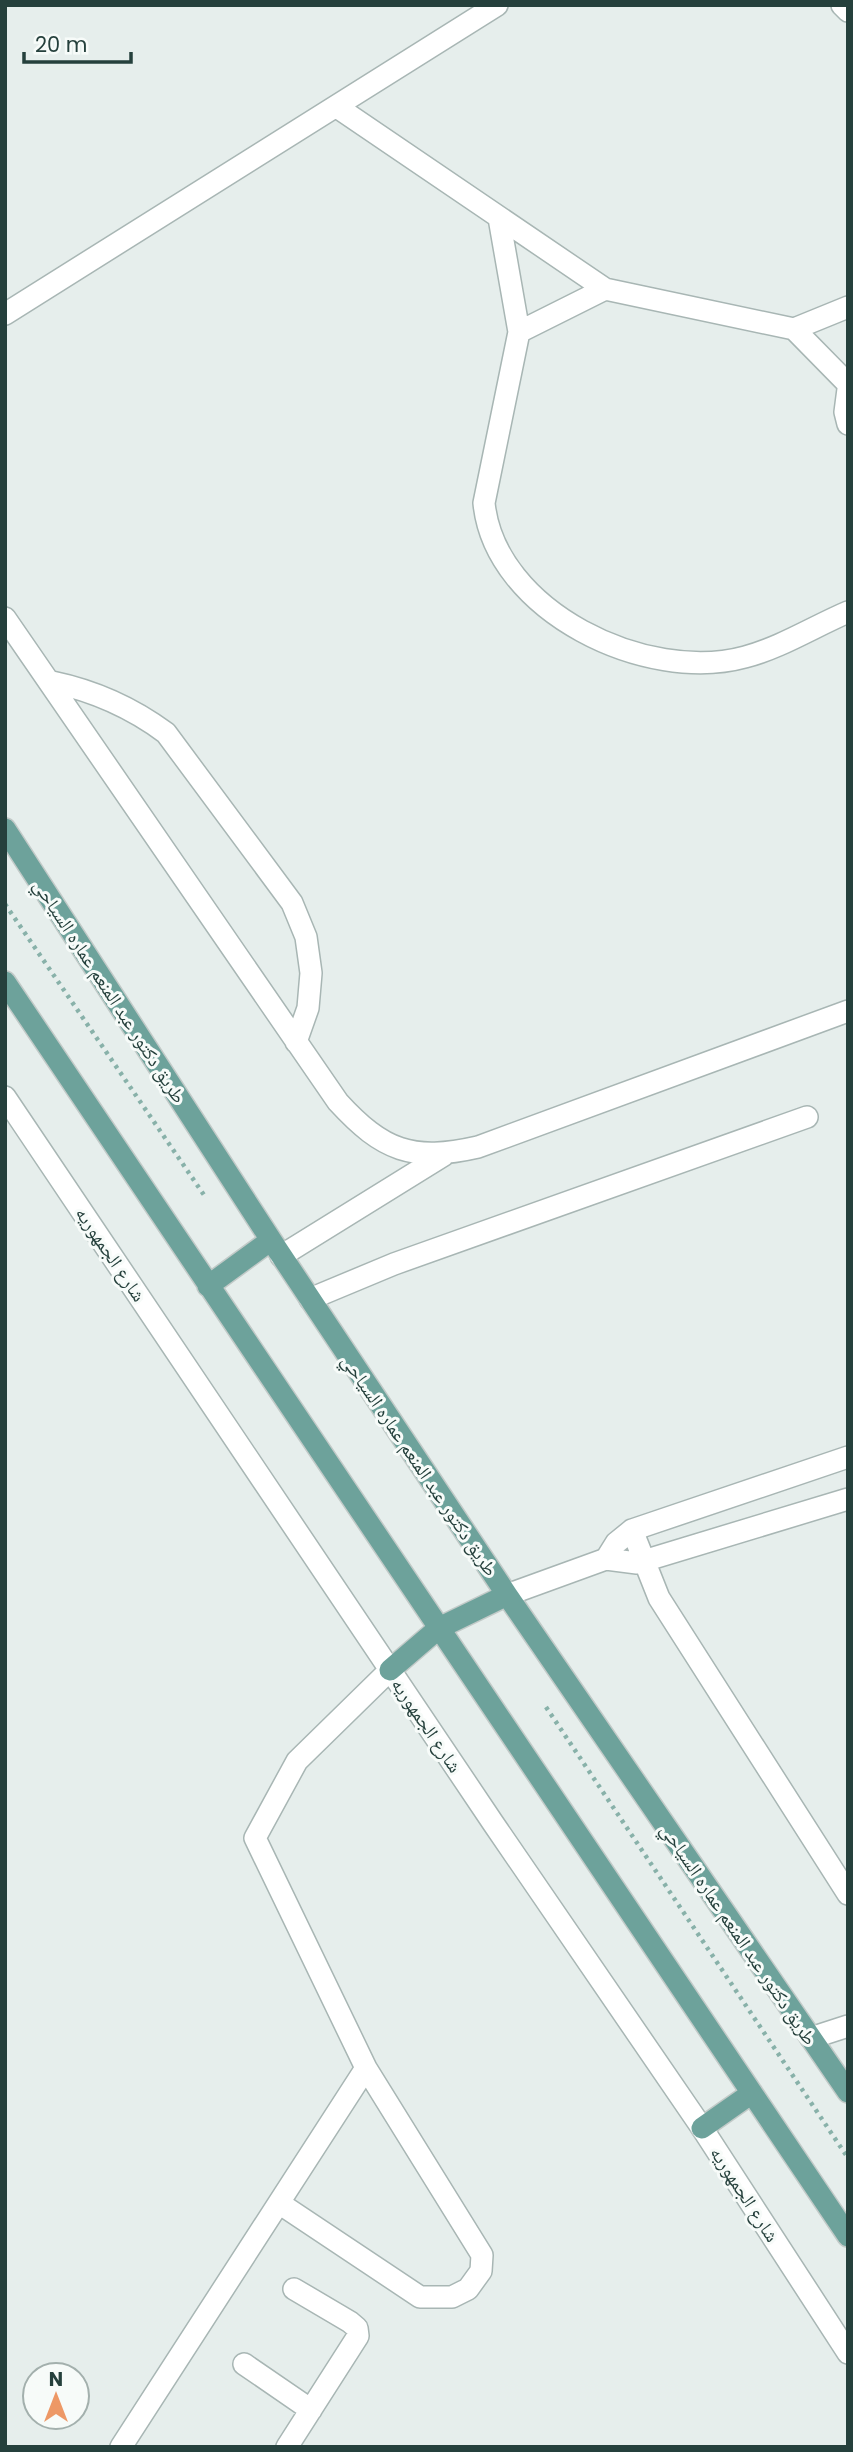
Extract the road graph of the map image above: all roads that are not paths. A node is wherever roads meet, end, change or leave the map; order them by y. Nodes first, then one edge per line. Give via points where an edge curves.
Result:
1 (497, 5) edge
2 (842, 5) edge
3 (848, 11) edge
4 (337, 107) junction
5 (499, 218) junction
6 (605, 289) junction
7 (848, 307) edge
8 (5, 314) edge
9 (794, 329) junction
10 (519, 332) junction
11 (848, 384) edge
12 (848, 389) edge
13 (848, 424) edge
14 (848, 612) edge
15 (5, 618) edge
16 (52, 682) junction
17 (5, 830) edge
18 (5, 982) edge
19 (848, 1011) edge
20 (296, 1042) junction
21 (5, 1097) edge
22 (807, 1117) dead end
23 (444, 1155) junction
24 (276, 1248) junction
25 (208, 1286) junction
26 (310, 1298) junction
27 (848, 1457) edge
28 (848, 1499) edge
29 (632, 1530) junction
30 (606, 1559) junction
31 (644, 1560) junction
32 (507, 1595) junction
33 (439, 1628) junction
34 (390, 1670) junction
35 (848, 1894) edge
36 (848, 2026) edge
37 (811, 2038) junction
38 (366, 2068) junction
39 (848, 2092) edge
40 (752, 2093) junction
41 (702, 2128) junction
42 (279, 2203) junction
43 (848, 2236) edge
44 (294, 2289) dead end
45 (848, 2353) edge
46 (244, 2364) dead end
47 (311, 2410) junction
48 (131, 2443) edge
49 (287, 2447) edge

1 - 4 street
2 - 3 street
4 - 5 street
4 - 8 street
5 - 6 street
5 - 10 street
6 - 9 street
6 - 10 street
7 - 9 street
9 - 11 street
10 - 14 street via 484,503 494,545 513,574 537,598 606,644 651,659 698,664 745,657
12 - 13 street
15 - 16 street
16 - 20 street
16 - 20 street via 112,700 166,733 292,903 306,937 311,972 308,1008
17 - 24 main road, طريق دكتور عبد المنعم عماره السياحي
18 - 25 main road
19 - 23 street via 478,1147
20 - 23 street via 338,1102 366,1132 403,1150
21 - 34 street, شارع الجمهوريه
22 - 26 street
23 - 24 street
24 - 25 main road
24 - 26 main road, طريق دكتور عبد المنعم عماره السياحي
25 - 33 main road
26 - 32 main road, طريق دكتور عبد المنعم عماره السياحي
27 - 29 street
28 - 31 street
29 - 30 street
29 - 31 street
30 - 31 street
30 - 32 street
31 - 35 street via 659,1598
32 - 33 main road
32 - 37 main road, طريق دكتور عبد المنعم عماره السياحي
33 - 34 main road
33 - 40 main road
34 - 38 street via 297,1761 255,1838
34 - 41 street, شارع الجمهوريه
36 - 37 street
37 - 39 main road, طريق دكتور عبد المنعم عماره السياحي
38 - 42 street
38 - 42 street via 482,2255 481,2271 468,2289 452,2297 420,2297
40 - 41 main road
40 - 43 main road
41 - 45 street, شارع الجمهوريه
42 - 48 street
44 - 47 street via 357,2328 358,2336
46 - 47 street
47 - 49 street

